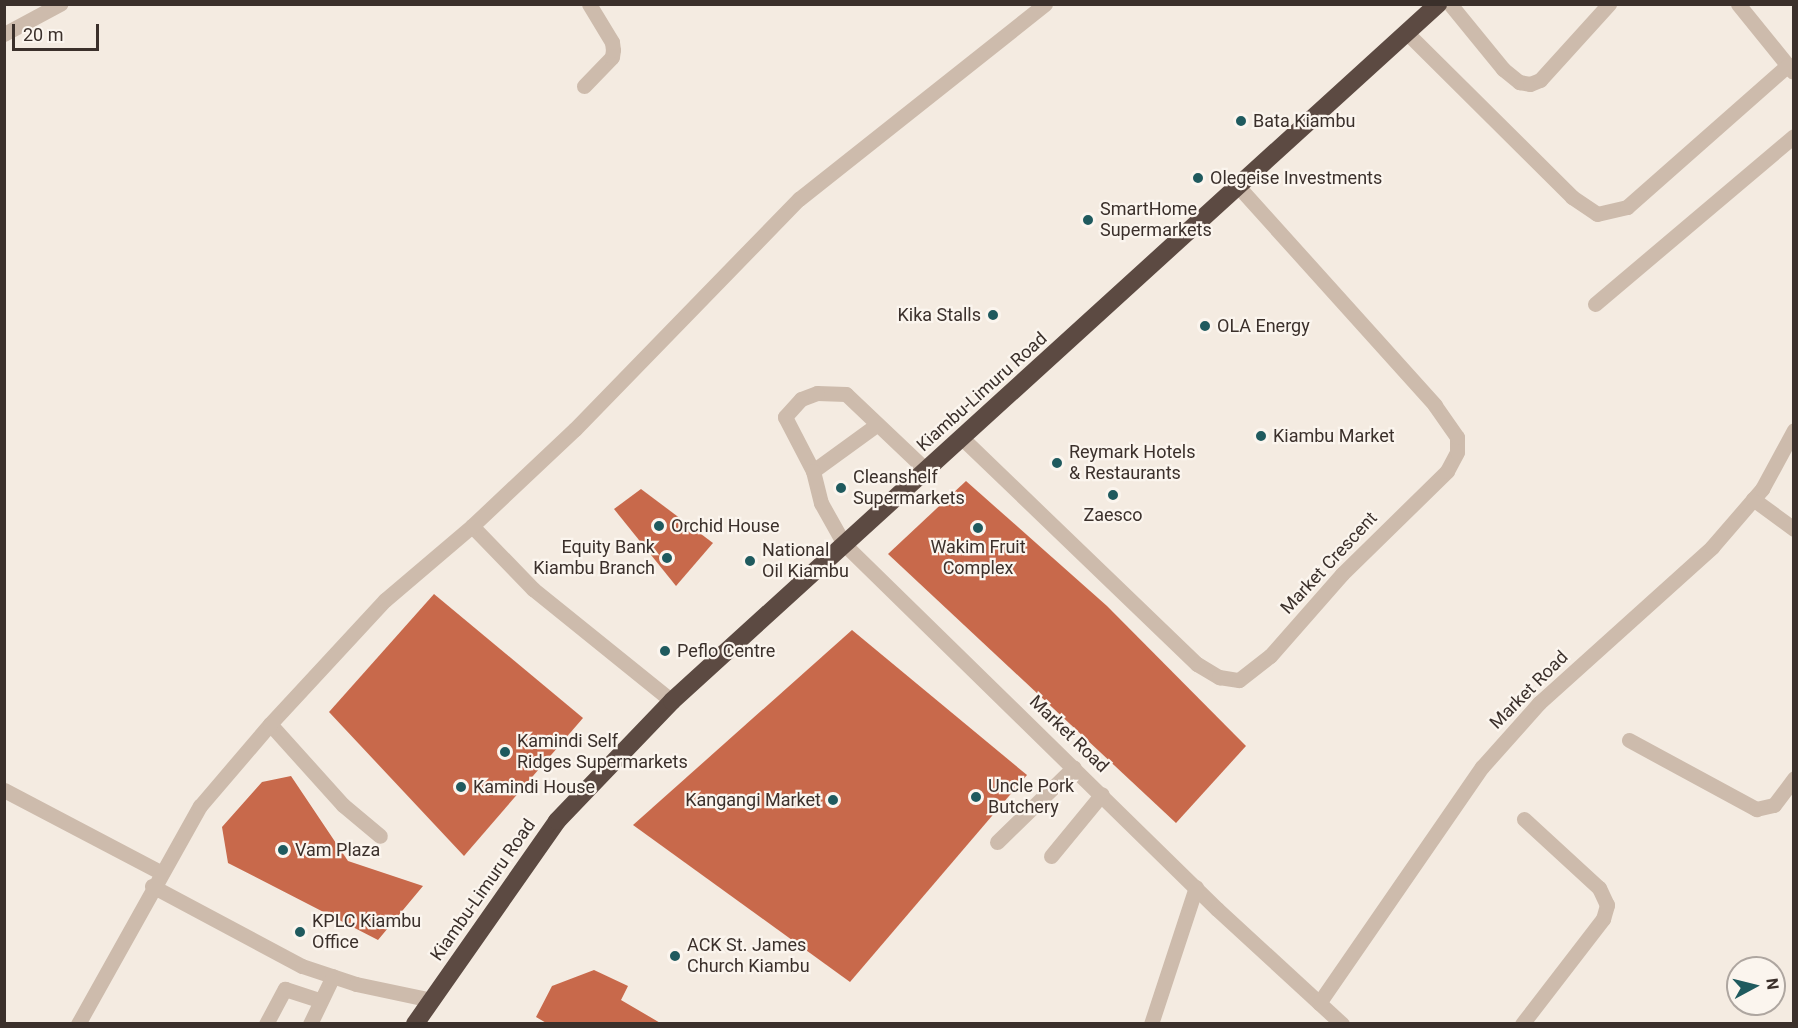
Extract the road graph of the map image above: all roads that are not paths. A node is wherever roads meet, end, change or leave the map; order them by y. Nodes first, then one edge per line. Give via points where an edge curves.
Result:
1 (60, 4) edge
2 (589, 4) edge
3 (1045, 4) edge
4 (1450, 4) edge
5 (1609, 4) edge
6 (1738, 4) edge
7 (1430, 7) edge
8 (1407, 33) junction
9 (4, 34) edge
10 (1791, 68) edge
11 (584, 86) dead end
12 (1794, 136) edge
13 (1238, 186) junction
14 (1595, 304) dead end
15 (875, 426) junction
16 (1794, 430) edge
17 (963, 439) junction
18 (813, 471) junction
19 (927, 471) junction
20 (1753, 499) junction
21 (472, 526) junction
22 (1794, 530) edge
23 (844, 543) junction
24 (672, 701) junction
25 (270, 724) junction
26 (1629, 740) dead end
27 (1074, 767) junction
28 (1794, 778) edge
29 (4, 790) edge
30 (1102, 794) junction
31 (1524, 819) dead end
32 (380, 836) dead end
33 (997, 842) dead end
34 (1051, 856) dead end
35 (160, 872) junction
36 (152, 886) junction
37 (1196, 887) junction
38 (333, 976) junction
39 (319, 1000) junction
40 (432, 1000) junction
41 (1319, 1003) junction
42 (78, 1023) edge
43 (266, 1023) edge
44 (310, 1023) edge
45 (415, 1023) edge
46 (1151, 1023) edge
47 (1342, 1023) edge
48 (1522, 1023) edge

1 - 9 street
2 - 11 street via 613,50 612,57
3 - 21 street via 799,199 701,303
4 - 5 street via 1503,69 1519,82 1530,84 1540,80
6 - 10 street
7 - 8 highway, Kiambu-Limuru Road
8 - 10 street via 1572,196 1597,214 1627,207
8 - 13 highway, Kiambu-Limuru Road
12 - 14 street
13 - 17 highway, Kiambu-Limuru Road
13 - 17 street, Market Crescent via 1435,405 1457,437 1457,452 1447,471 1342,574 1270,656 1239,680 1219,677 1197,664
15 - 18 street
15 - 18 street, Market Road via 846,394 817,393 801,399 785,420
15 - 19 street
16 - 20 street, Market Road
17 - 19 highway, Kiambu-Limuru Road
18 - 23 street, Market Road via 821,503
19 - 23 highway, Kiambu-Limuru Road
20 - 22 street
20 - 41 street, Market Road via 1713,547 1539,702 1482,767
21 - 24 street via 533,589
21 - 25 street via 385,600
23 - 24 highway, Kiambu-Limuru Road
23 - 27 street, Market Road
24 - 40 highway, Kiambu-Limuru Road via 557,821
25 - 32 street via 343,805
25 - 35 street via 200,806
26 - 28 street via 1756,809 1774,805
27 - 30 street, Market Road
27 - 33 street
29 - 35 street
30 - 34 street
30 - 37 street, Market Road
31 - 48 street via 1599,888 1607,905 1603,920
35 - 36 street
36 - 38 street via 302,966
36 - 42 street
37 - 41 street, Market Road
37 - 46 street
38 - 39 street
38 - 40 street
39 - 43 street via 285,989
39 - 44 street
40 - 45 highway, Kiambu-Limuru Road
41 - 47 street, Market Road

